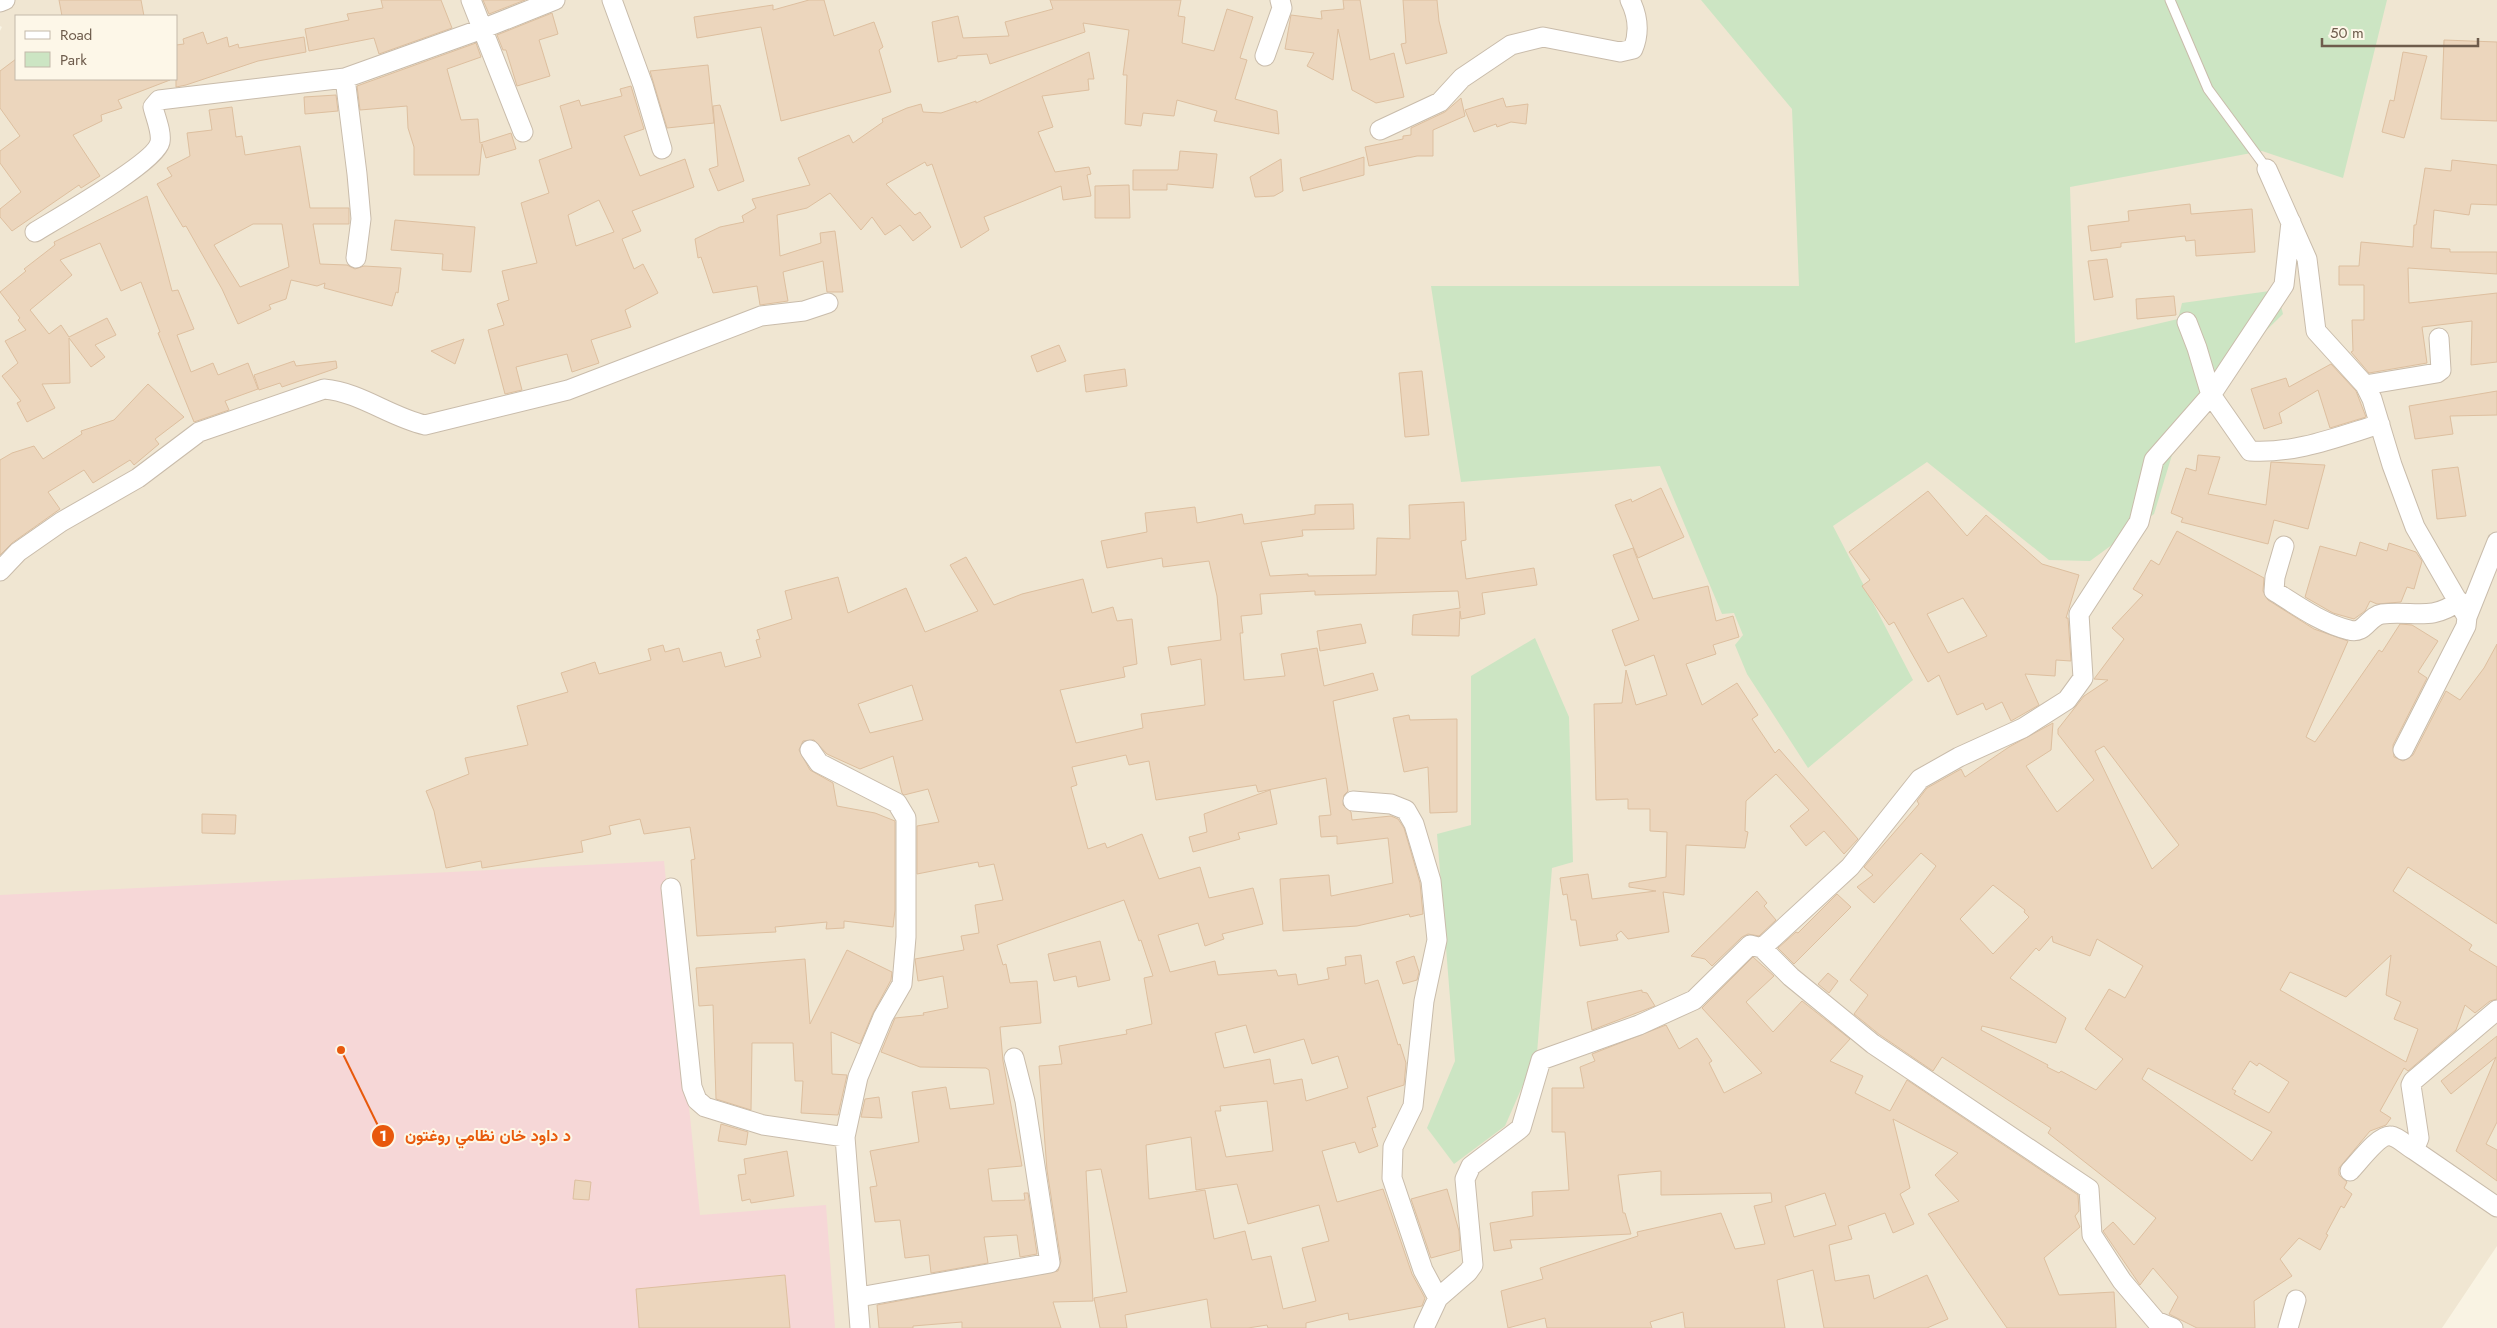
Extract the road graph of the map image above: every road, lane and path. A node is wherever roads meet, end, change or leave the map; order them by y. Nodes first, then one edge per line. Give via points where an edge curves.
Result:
1 (5, 0) edge
2 (471, 0) edge
3 (555, 0) edge
4 (612, 0) edge
5 (1280, 0) edge
6 (1630, 0) edge
7 (2170, 0) edge
8 (0, 2) edge
9 (482, 29) junction
10 (1265, 56) dead end
11 (344, 78) junction
12 (1380, 130) dead end
13 (523, 132) dead end
14 (662, 149) dead end
15 (2267, 169) joint
16 (2291, 222) junction
17 (34, 232) dead end
18 (356, 258) dead end
19 (828, 303) dead end
20 (2187, 322) dead end
21 (2439, 338) dead end
22 (2365, 384) junction
23 (2211, 395) junction
24 (2380, 424) junction
25 (2497, 542) edge
26 (2284, 546) dead end
27 (0, 572) edge
28 (2463, 609) junction
29 (810, 750) dead end
30 (2403, 750) dead end
31 (1353, 801) dead end
32 (671, 888) dead end
33 (1762, 948) junction
34 (2497, 1010) edge
35 (1014, 1058) dead end
36 (845, 1137) junction
37 (2414, 1150) junction
38 (2350, 1171) dead end
39 (2497, 1207) edge
40 (859, 1296) junction
41 (1438, 1298) junction
42 (2296, 1300) dead end
43 (860, 1328) edge
44 (1424, 1328) edge
45 (2173, 1328) edge
46 (2288, 1328) edge

1 - 8 street
2 - 9 street
3 - 9 street
4 - 14 street
5 - 10 street via 1282,8
6 - 12 street via 1638,26 1633,48 1620,52 1543,37 1511,45 1462,78 1440,102
7 - 15 lane via 2208,89
9 - 11 street
9 - 13 street
11 - 17 street via 159,100 153,107 160,137 158,147 120,180
11 - 18 street via 361,220
15 - 16 street
16 - 22 street via 2307,259 2316,331
16 - 23 street via 2284,285
19 - 27 street via 804,311 761,316 568,390 425,425 405,421 342,391 324,389 199,432 138,478 61,522 18,552
20 - 23 street
21 - 22 street via 2441,370 2437,374
22 - 24 street
23 - 24 street via 2250,451 2300,448
23 - 33 street via 2154,460 2139,522 2079,614 2083,678 2067,700 2023,728 1920,779 1850,867
24 - 28 street via 2415,527
25 - 28 street
26 - 28 street via 2274,591 2321,620 2351,631 2359,631 2381,614
28 - 30 street via 2466,626
29 - 36 street via 819,763 897,803 906,818 906,937 902,984 883,1018 858,1077
31 - 41 street via 1392,804 1406,810 1414,824 1431,882 1437,940 1424,1001 1414,1106 1393,1147 1392,1178 1424,1270
32 - 36 street via 692,1086 697,1100 705,1107 763,1124
33 - 41 street via 1750,945 1694,1000 1639,1025 1541,1060 1521,1128 1471,1166 1465,1179 1473,1265
33 - 45 street via 1791,977 1873,1044 2089,1189 2092,1235 2122,1281 2156,1321
34 - 37 street via 2413,1081 2412,1099 2419,1138
35 - 40 street via 1025,1101 1050,1263
36 - 40 street
37 - 38 street via 2393,1136 2386,1136
37 - 39 street
40 - 43 street
41 - 44 street
42 - 46 street

